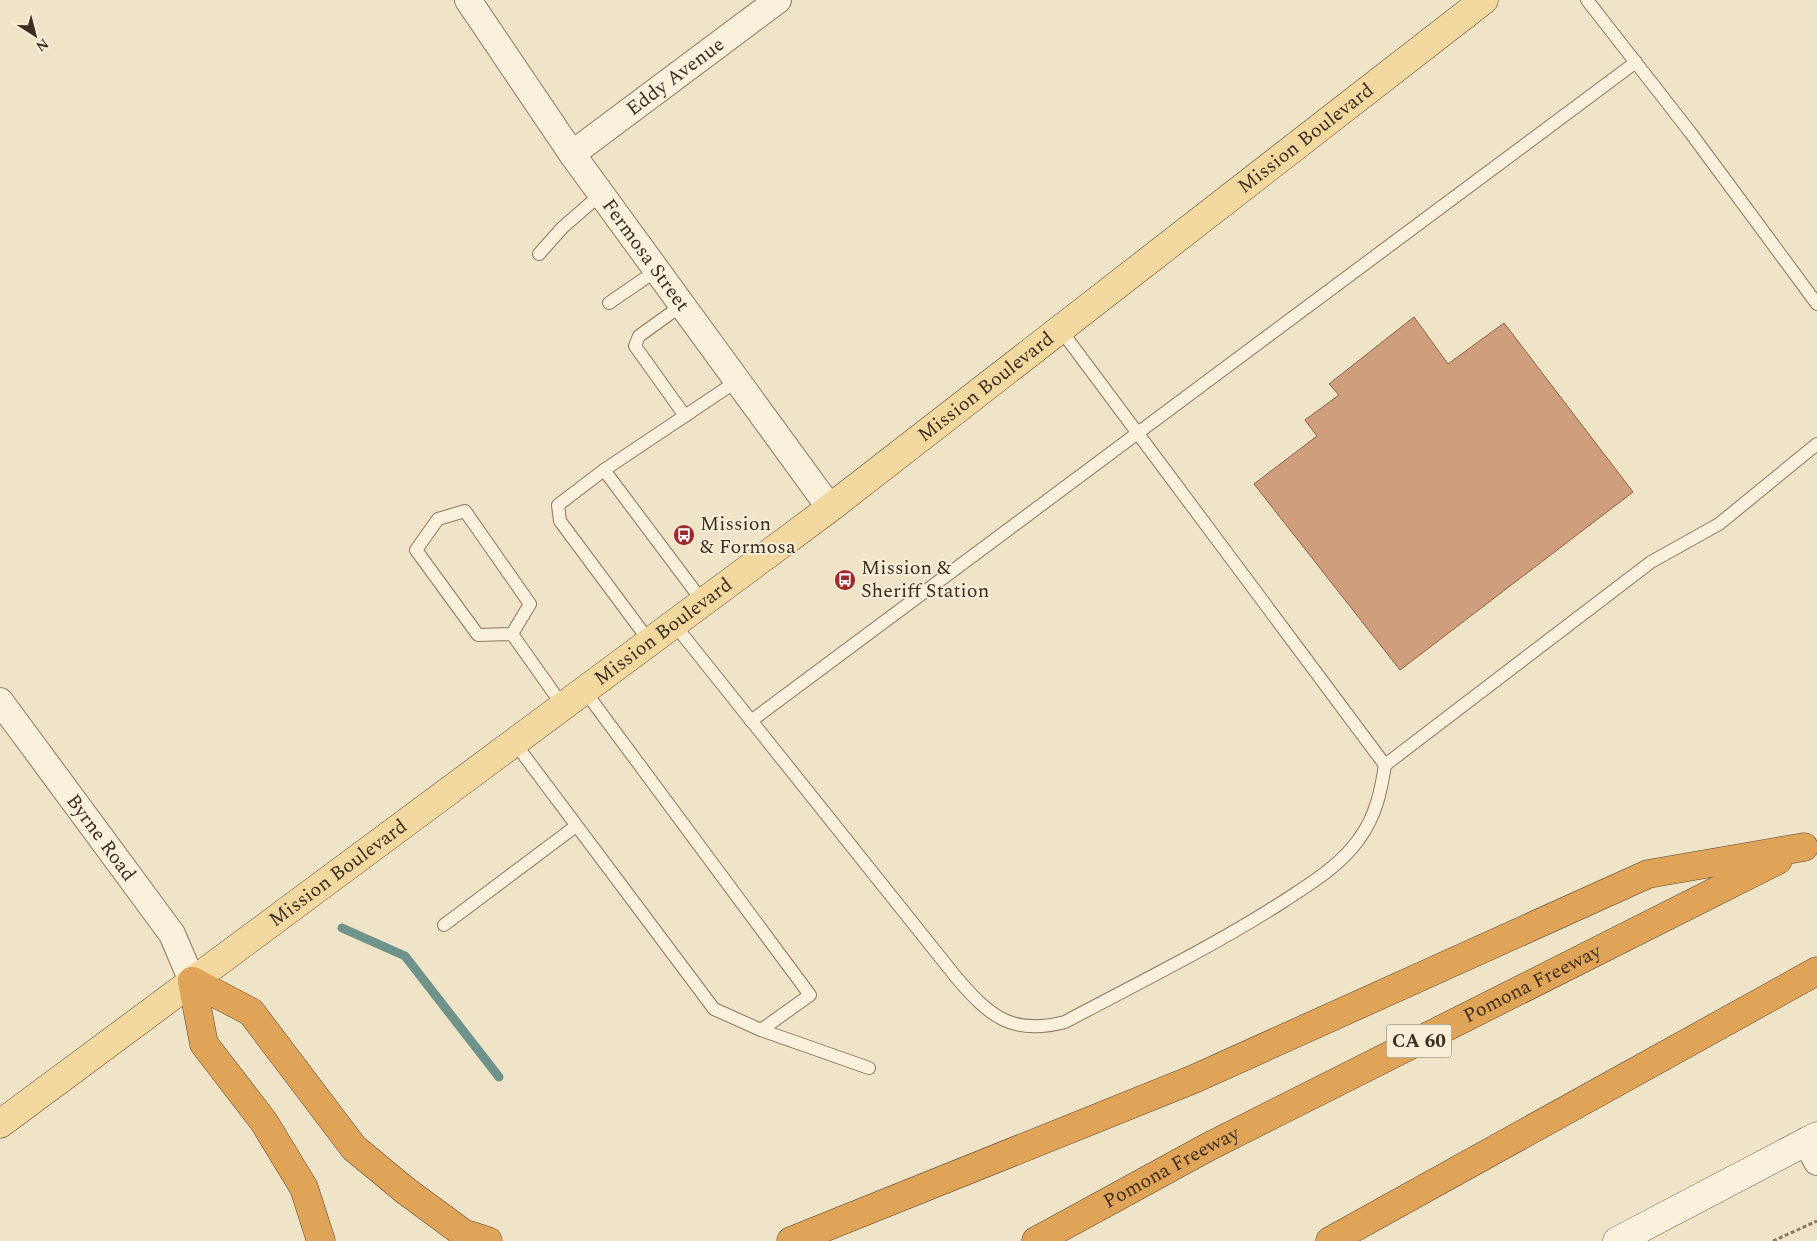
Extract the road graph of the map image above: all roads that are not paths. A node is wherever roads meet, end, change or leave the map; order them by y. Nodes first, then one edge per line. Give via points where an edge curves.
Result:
1 (468, 0) edge
2 (778, 0) edge
3 (1484, 0) edge
4 (1587, 0) edge
5 (1636, 62) junction
6 (572, 154) junction
7 (601, 194) junction
8 (539, 254) dead end
9 (657, 270) junction
10 (609, 303) dead end
11 (1817, 304) edge
12 (682, 305) junction
13 (1060, 329) junction
14 (737, 381) junction
15 (685, 416) junction
16 (1138, 433) junction
17 (1817, 444) edge
18 (604, 470) junction
19 (830, 508) junction
20 (703, 602) junction
21 (674, 624) junction
22 (512, 634) junction
23 (650, 642) junction
24 (584, 690) junction
25 (0, 700) edge
26 (563, 706) junction
27 (751, 721) junction
28 (514, 742) junction
29 (1385, 765) junction
30 (576, 826) junction
31 (1811, 844) edge
32 (444, 925) dead end
33 (1817, 971) edge
34 (192, 980) junction
35 (761, 1030) junction
36 (868, 1068) dead end
37 (0, 1124) edge
38 (1813, 1146) edge
39 (321, 1241) edge
40 (488, 1241) edge
41 (792, 1241) edge
42 (1036, 1241) edge
43 (1330, 1241) edge
44 (1617, 1241) edge

1 - 6 street, Fermosa Street
2 - 6 street, Eddy Avenue
3 - 13 main road, Mission Boulevard
4 - 5 lane
5 - 11 lane
5 - 16 lane
6 - 7 street, Fermosa Street
7 - 8 lane via 562,228
7 - 9 street, Fermosa Street
9 - 10 lane
9 - 12 street, Fermosa Street
12 - 14 street, Fermosa Street
12 - 15 lane via 640,336 635,346
13 - 16 lane
13 - 19 main road, Mission Boulevard
14 - 15 lane
14 - 19 street, Fermosa Street
15 - 18 lane
16 - 27 lane
16 - 29 lane
17 - 29 lane via 1719,524 1651,562
18 - 20 lane
18 - 23 lane via 558,506 560,521
19 - 20 main road, Mission Boulevard
20 - 21 main road, Mission Boulevard
21 - 23 main road, Mission Boulevard
21 - 27 lane
22 - 22 lane via 530,604 465,511 438,519 416,550 478,635
22 - 26 lane
23 - 24 main road, Mission Boulevard
24 - 26 main road, Mission Boulevard
24 - 35 lane via 810,995
25 - 34 street, Byrne Road via 172,934
26 - 28 main road, Mission Boulevard
27 - 29 lane via 975,999 994,1016 1013,1025 1030,1027 1065,1022 1250,923 1316,881 1344,858 1370,822 1381,794
28 - 30 lane
28 - 34 main road, Mission Boulevard
30 - 32 lane
30 - 35 lane via 714,1009
31 - 41 highway via 1648,874 1194,1079
31 - 42 highway, Pomona Freeway / CA 60 via 1208,1147
33 - 43 highway
34 - 37 main road, Mission Boulevard
34 - 39 highway via 204,1044 264,1122 304,1188
34 - 40 highway via 251,1012 354,1148 463,1233
35 - 36 lane
38 - 44 street

